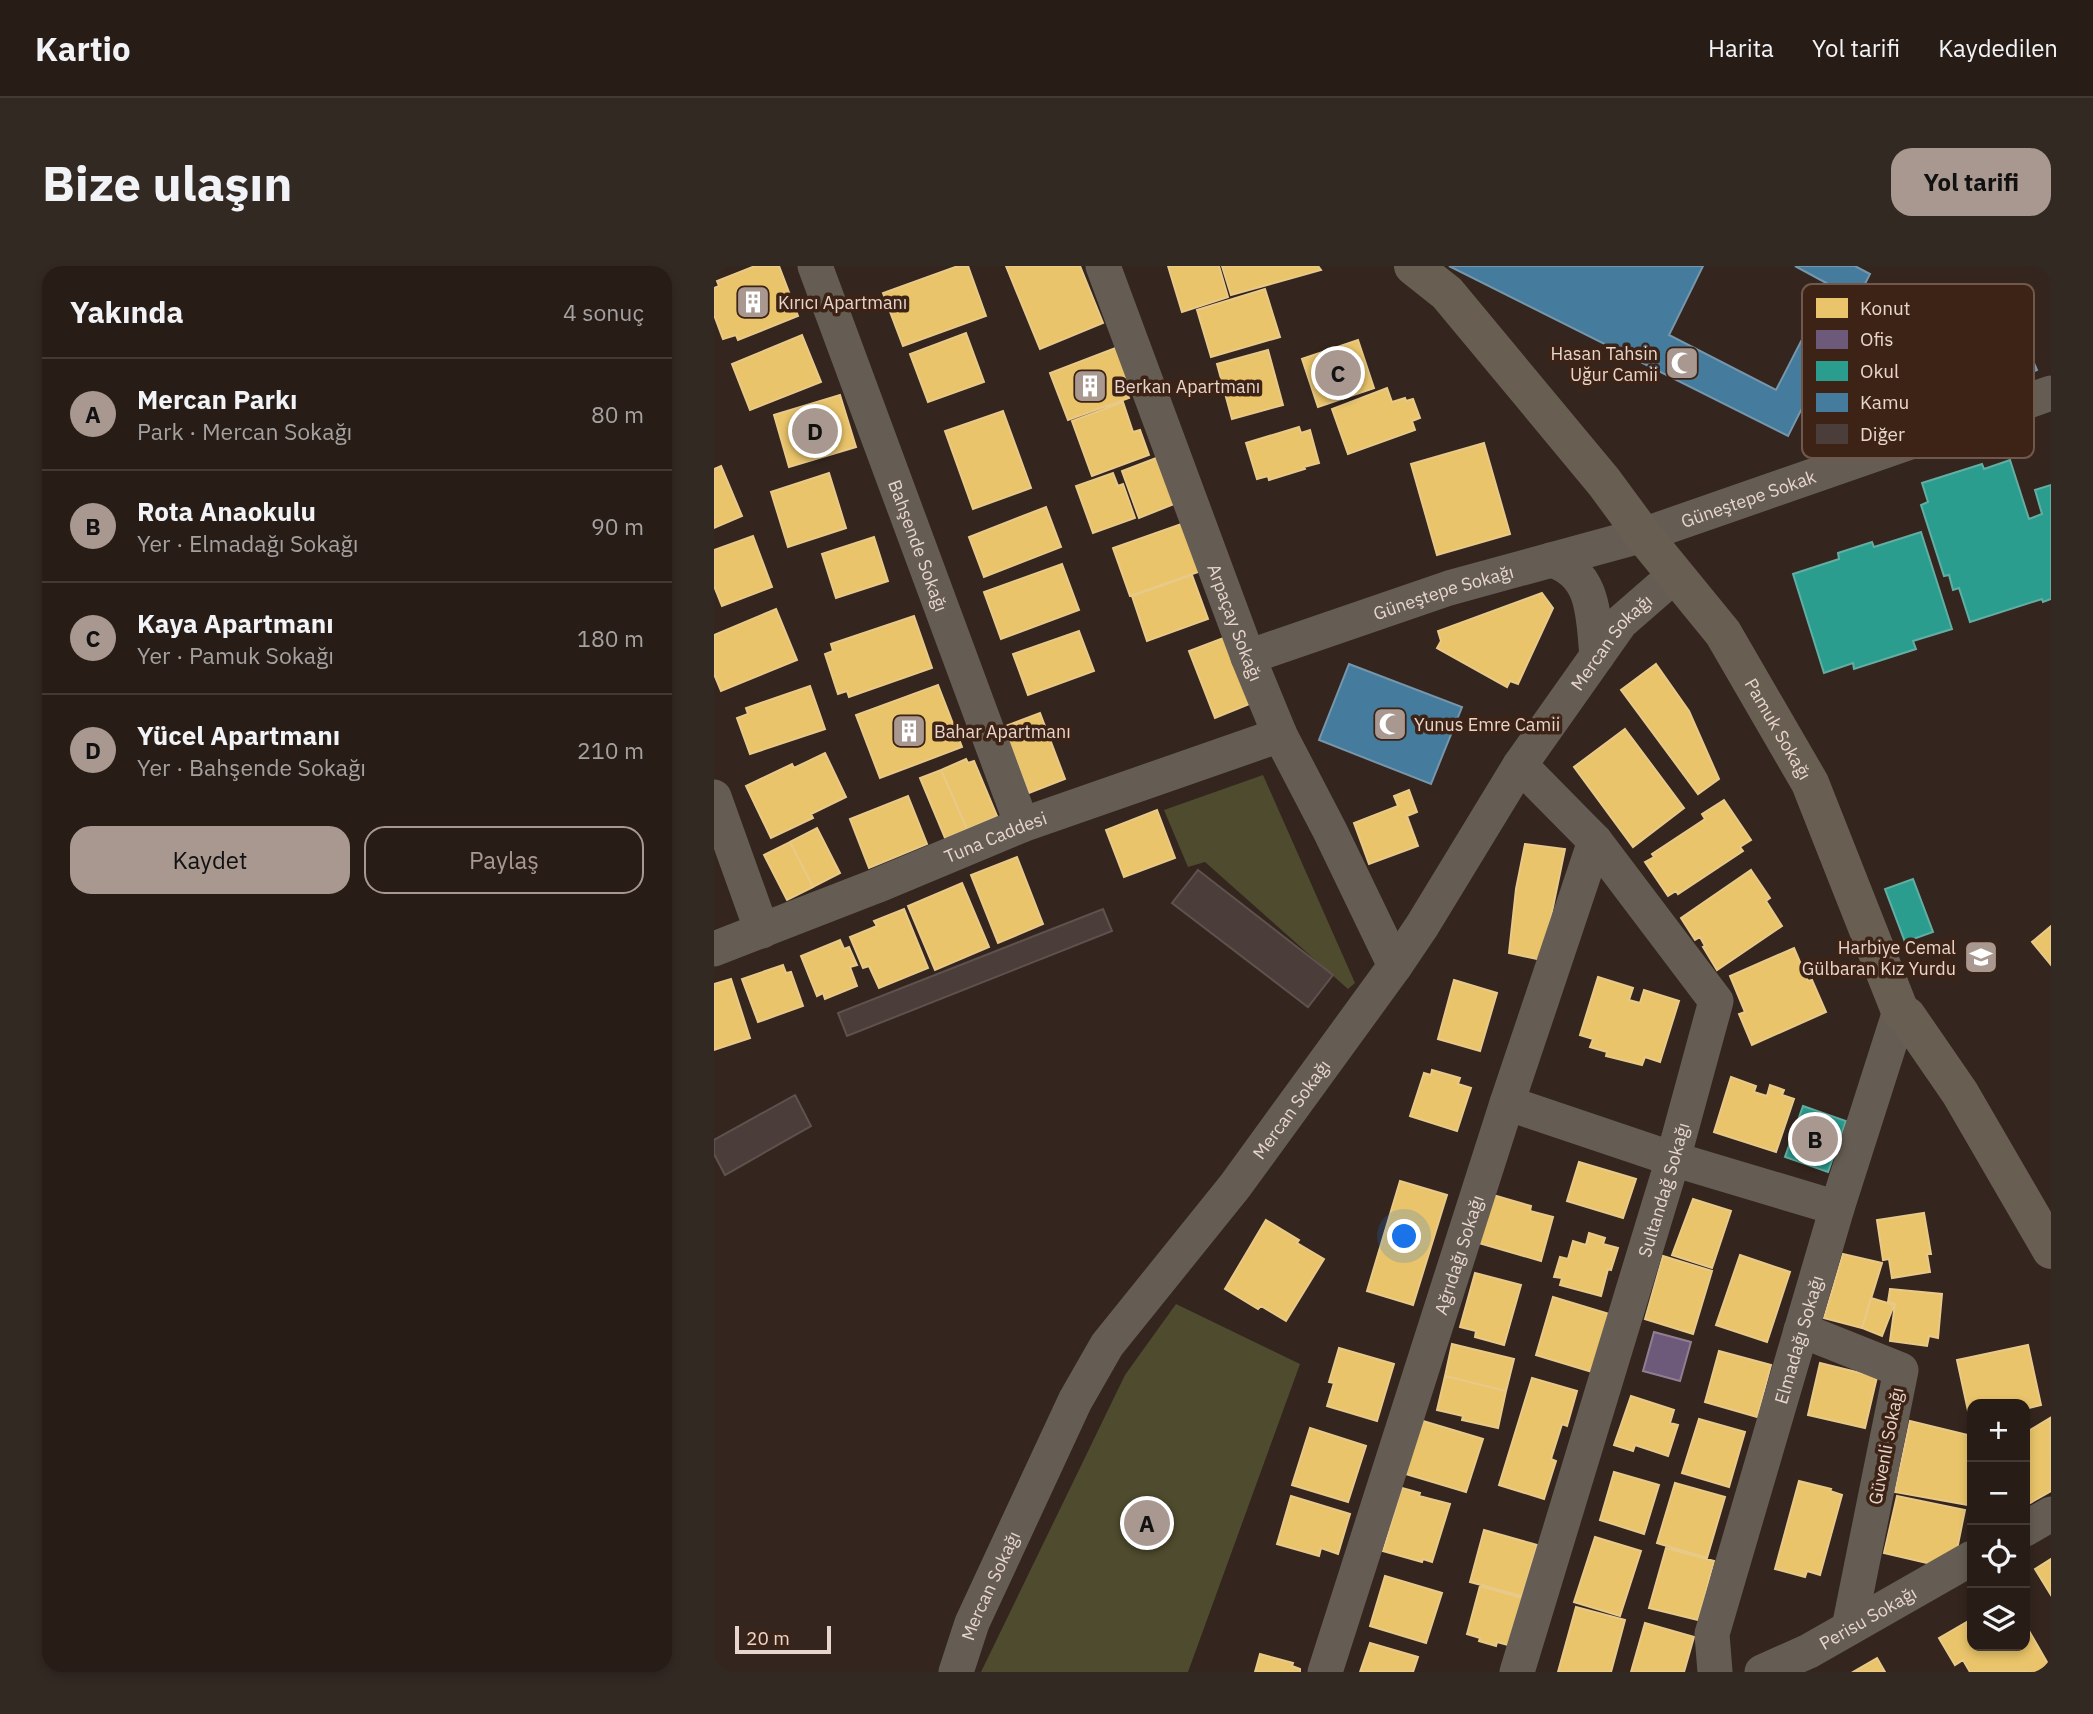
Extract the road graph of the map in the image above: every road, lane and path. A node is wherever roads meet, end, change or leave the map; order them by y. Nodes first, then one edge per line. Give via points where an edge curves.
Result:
1 (815, 266) edge
2 (1103, 266) edge
3 (1413, 266) edge
4 (2051, 393) edge
5 (2034, 399) edge
6 (1864, 458) edge
7 (1643, 535) junction
8 (1552, 559) junction
9 (1675, 575) junction
10 (1597, 656) junction
11 (1248, 657) junction
12 (1280, 735) junction
13 (1520, 765) junction
14 (714, 797) edge
15 (1022, 825) junction
16 (1595, 841) junction
17 (762, 931) junction
18 (714, 949) edge
19 (1395, 966) junction
20 (1900, 1011) junction
21 (1507, 1103) junction
22 (1673, 1159) junction
23 (1837, 1208) junction
24 (2051, 1250) edge
25 (1801, 1330) junction
26 (2051, 1514) edge
27 (2030, 1526) edge
28 (1967, 1561) edge
29 (1849, 1628) junction
30 (956, 1672) edge
31 (1325, 1672) edge
32 (1517, 1672) edge
33 (1715, 1672) edge
34 (1762, 1672) edge

1 - 15 street, Bahşende Sokağı
2 - 11 street, Arpaçay Sokağı
3 - 7 street, Pamuk Sokağı via 1447,293
4 - 5 street, Güneştepe Sokak
6 - 7 street, Güneştepe Sokak
7 - 8 street, Güneştepe Sokağı
7 - 9 street, Pamuk Sokağı
8 - 10 street via 1578,574 1588,593
8 - 11 street, Güneştepe Sokağı via 1449,588
9 - 10 street, Mercan Sokağı via 1621,622
9 - 20 street, Pamuk Sokağı via 1723,633 1810,783
10 - 13 street, Mercan Sokağı
11 - 12 street, Arpaçay Sokağı
12 - 15 street, Tuna Caddesi
12 - 19 street, Arpaçay Sokağı
13 - 16 street, Sultandağ Sokağı
13 - 19 street, Mercan Sokağı
14 - 17 street
15 - 17 street, Tuna Caddesi
16 - 21 street, Ağrıdağı Sokağı
16 - 22 street, Sultandağ Sokağı via 1716,1001
17 - 18 street, Tuna Caddesi
19 - 30 street, Mercan Sokağı via 1235,1186 1107,1345 1075,1401 983,1599
20 - 23 street, Elmadağı Sokağı
20 - 24 street, Pamuk Sokağı via 1960,1093
21 - 22 street
21 - 31 street, Ağrıdağı Sokağı
22 - 23 street
22 - 32 street, Sultandağ Sokağı
23 - 25 street, Elmadağı Sokağı
25 - 29 street, Güvenli Sokağı via 1901,1370
25 - 33 street, Elmadağı Sokağı via 1712,1634
26 - 27 street
28 - 29 street, Perisu Sokağı
29 - 34 street, Perisu Sokağı

